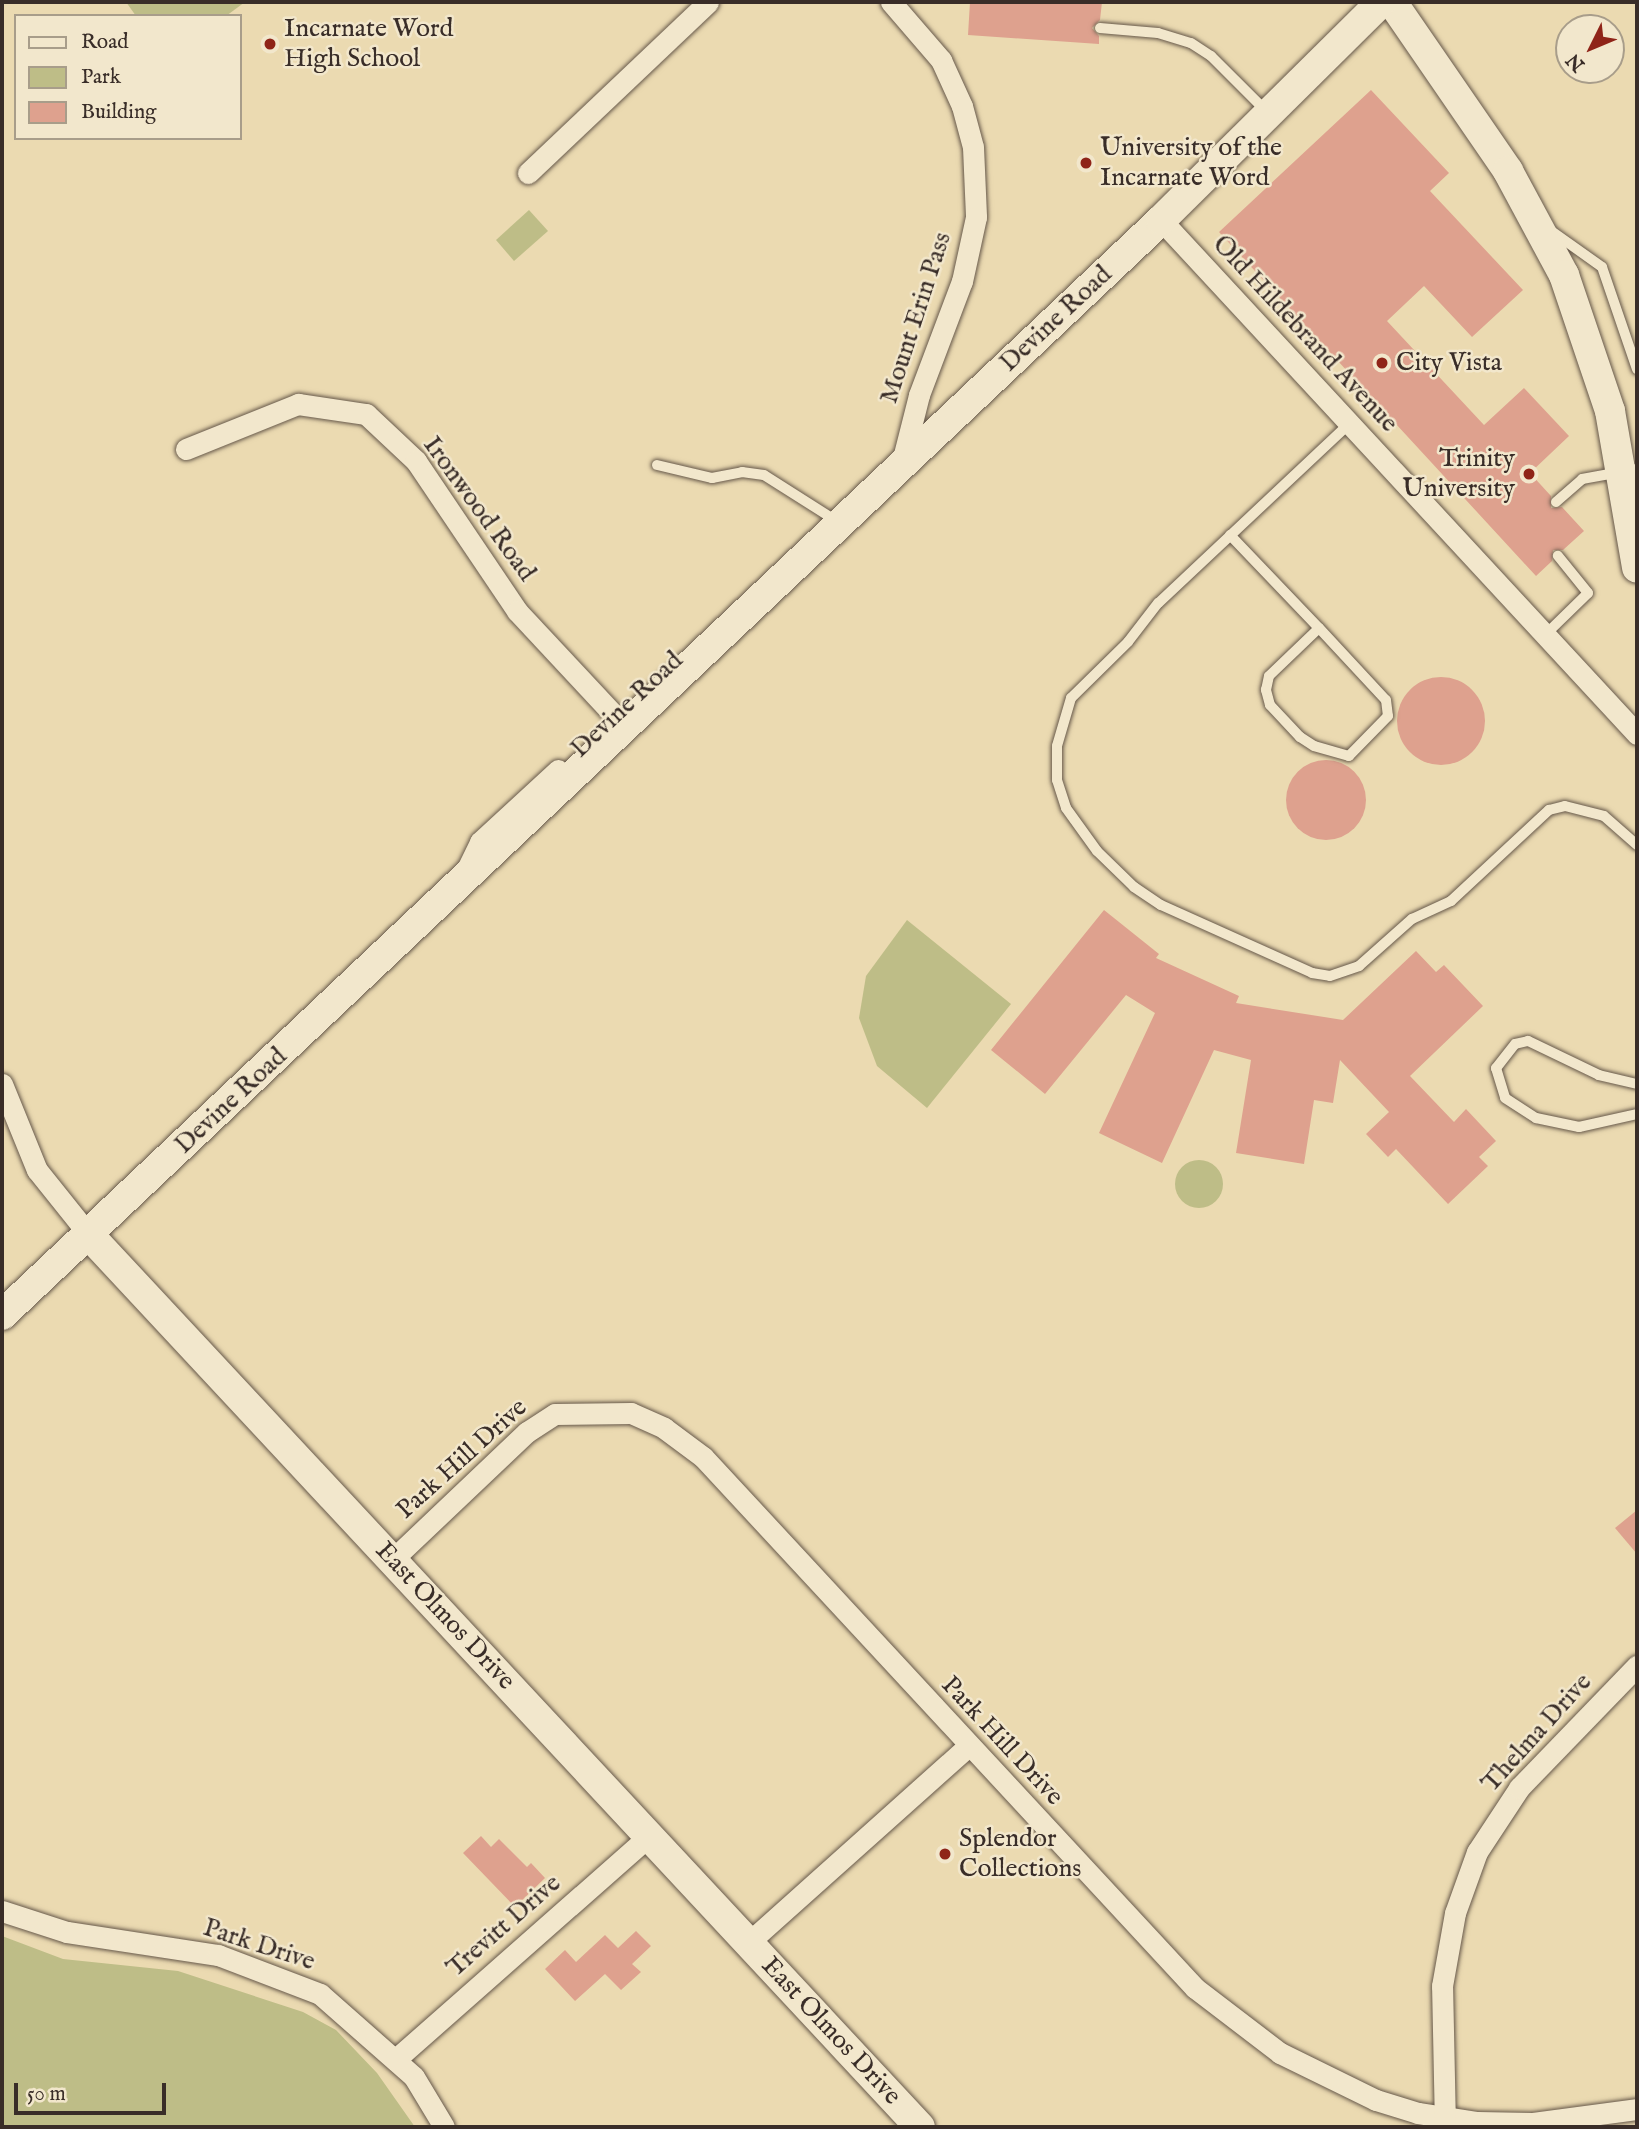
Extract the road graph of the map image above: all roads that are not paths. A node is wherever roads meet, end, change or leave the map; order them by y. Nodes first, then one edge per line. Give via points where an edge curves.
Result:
1 (708, 2) edge
2 (891, 2) edge
3 (1381, 2) edge
4 (1392, 2) edge
5 (1100, 29) dead end
6 (1266, 111) junction
7 (528, 173) dead end
8 (1533, 218) junction
9 (1161, 220) junction
10 (1637, 369) edge
11 (1350, 423) junction
12 (186, 449) dead end
13 (657, 465) dead end
14 (901, 466) junction
15 (1629, 470) edge
16 (1556, 502) dead end
17 (840, 524) junction
18 (1230, 535) junction
19 (1558, 555) dead end
20 (1637, 568) edge
21 (1319, 628) junction
22 (725, 632) junction
23 (1545, 635) junction
24 (615, 716) junction
25 (1637, 734) edge
26 (1637, 845) edge
27 (458, 885) junction
28 (2, 1084) edge
29 (1637, 1084) edge
30 (1637, 1114) edge
31 (89, 1235) junction
32 (2, 1315) edge
33 (392, 1560) junction
34 (1637, 1665) edge
35 (968, 1746) junction
36 (649, 1836) junction
37 (2, 1911) edge
38 (748, 1943) junction
39 (396, 2059) junction
40 (1637, 2109) edge
41 (1444, 2121) edge
42 (444, 2127) edge
43 (920, 2127) edge

1 - 7 street
2 - 14 street, Mount Erin Pass via 941,60 962,106 973,147 976,217 962,281 919,395
3 - 6 street, Devine Road
4 - 8 street via 1508,171
5 - 6 lane via 1158,33 1191,43 1212,56
6 - 9 street, Devine Road
8 - 10 lane via 1602,267
8 - 15 street via 1564,275
9 - 11 street, Old Hildebrand Avenue
9 - 14 street, Devine Road
11 - 18 lane
11 - 23 street, Old Hildebrand Avenue
12 - 24 street, Ironwood Road via 298,404 366,414 416,461 517,611
13 - 17 lane via 712,478 742,472 764,475
14 - 17 street, Devine Road
15 - 16 lane via 1582,479
15 - 20 street
17 - 22 street, Devine Road
18 - 21 lane
18 - 26 lane via 1082,684 1062,717 1057,780 1066,808 1097,851 1134,887 1174,911 1312,973 1330,976 1359,966 1412,919 1451,901 1549,810 1565,806 1604,816
19 - 23 lane via 1588,593
21 - 21 lane via 1386,700 1388,716 1349,756 1300,737 1270,705 1266,690 1269,676
22 - 24 street, Devine Road via 691,645
22 - 27 street, Devine Road
23 - 25 street, Old Hildebrand Avenue
24 - 27 street, Devine Road via 480,842
27 - 31 street, Devine Road
28 - 31 street, East Olmos Drive via 37,1170
29 - 30 lane via 1599,1075 1528,1041 1516,1044 1496,1068 1506,1098 1536,1118 1580,1127
31 - 32 street, Devine Road
31 - 33 street, East Olmos Drive
33 - 35 street, Park Hill Drive via 527,1432 555,1415 631,1413 664,1428 703,1457
33 - 36 street, East Olmos Drive
34 - 41 street, Thelma Drive via 1519,1788 1476,1852 1455,1913 1443,1986
35 - 38 street
35 - 41 street, Park Hill Drive via 1195,1988 1236,2023 1327,2079
36 - 38 street, East Olmos Drive
36 - 39 street, Trevitt Drive
37 - 39 street, Park Drive via 67,1932 218,1955 292,1981 320,1994
38 - 43 street, East Olmos Drive
39 - 42 street, Park Drive via 414,2077
40 - 41 street, Park Hill Drive via 1532,2123

